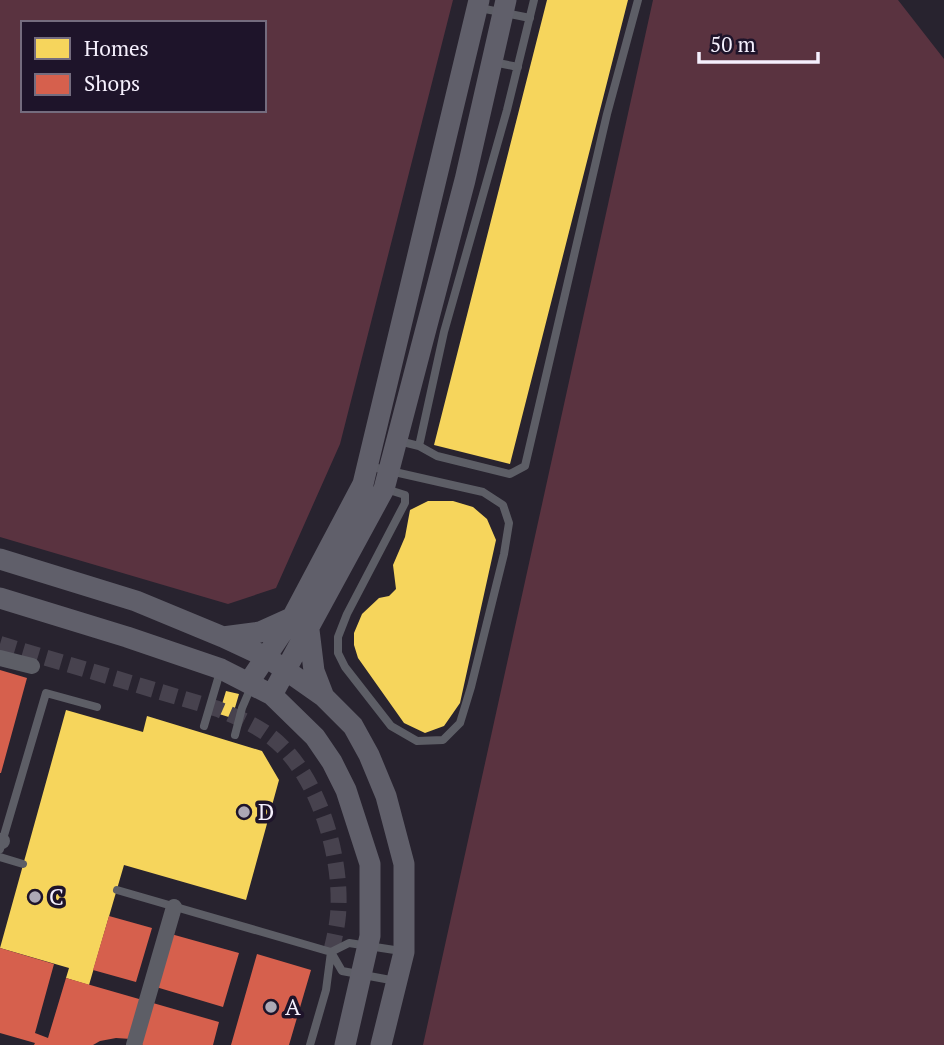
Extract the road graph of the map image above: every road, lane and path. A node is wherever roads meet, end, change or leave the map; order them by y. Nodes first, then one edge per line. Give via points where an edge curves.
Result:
1 (534, 0) edge
2 (638, 0) edge
3 (478, 4) edge
4 (504, 6) edge
5 (530, 18) junction
6 (492, 61) junction
7 (518, 67) junction
8 (397, 440) junction
9 (419, 446) junction
10 (365, 475) junction
11 (387, 480) junction
12 (0, 559) edge
13 (0, 598) edge
14 (301, 624) junction
15 (223, 636) junction
16 (266, 657) junction
17 (0, 658) edge
18 (32, 666) dead end
19 (221, 669) junction
20 (287, 671) junction
21 (251, 683) junction
22 (272, 695) junction
23 (324, 698) junction
24 (97, 707) dead end
25 (204, 726) dead end
26 (235, 735) dead end
27 (1, 847) edge
28 (23, 864) dead end
29 (117, 890) dead end
30 (174, 907) junction
31 (368, 946) junction
32 (331, 952) junction
33 (404, 952) junction
34 (362, 974) junction
35 (396, 981) junction
36 (390, 1007) junction
37 (134, 1045) edge
38 (310, 1045) edge
39 (345, 1045) edge
40 (381, 1045) edge
41 (394, 1045) edge

1 - 5 lane
2 - 9 lane via 525,466 510,474 437,456
3 - 4 lane
3 - 10 street
4 - 5 lane
4 - 6 street
5 - 7 lane
6 - 7 lane
6 - 8 street
7 - 9 lane via 444,332
8 - 9 lane
8 - 11 street
10 - 11 lane
10 - 11 lane
10 - 14 street
11 - 11 lane via 483,492 503,505 509,523 471,687 460,723 443,740 417,741 391,726 338,653 338,637 347,614 405,503 405,495
11 - 14 street
12 - 15 street via 135,601
13 - 19 street
14 - 15 street
14 - 16 street
14 - 20 street
14 - 23 street
15 - 16 street
16 - 20 street
16 - 21 street
17 - 18 street
19 - 21 street
19 - 25 lane
20 - 22 street
20 - 23 street
21 - 22 street
21 - 26 lane
22 - 31 street via 316,737 346,790 370,864
23 - 33 street via 353,726 386,796 404,864
24 - 27 lane via 46,693
27 - 28 lane
29 - 30 lane
30 - 32 lane
30 - 37 street
31 - 32 lane via 349,943
31 - 33 lane
31 - 34 street
32 - 34 lane via 342,971
32 - 38 lane
33 - 35 street
34 - 35 lane
34 - 39 street
35 - 36 street
36 - 40 street
36 - 41 street

